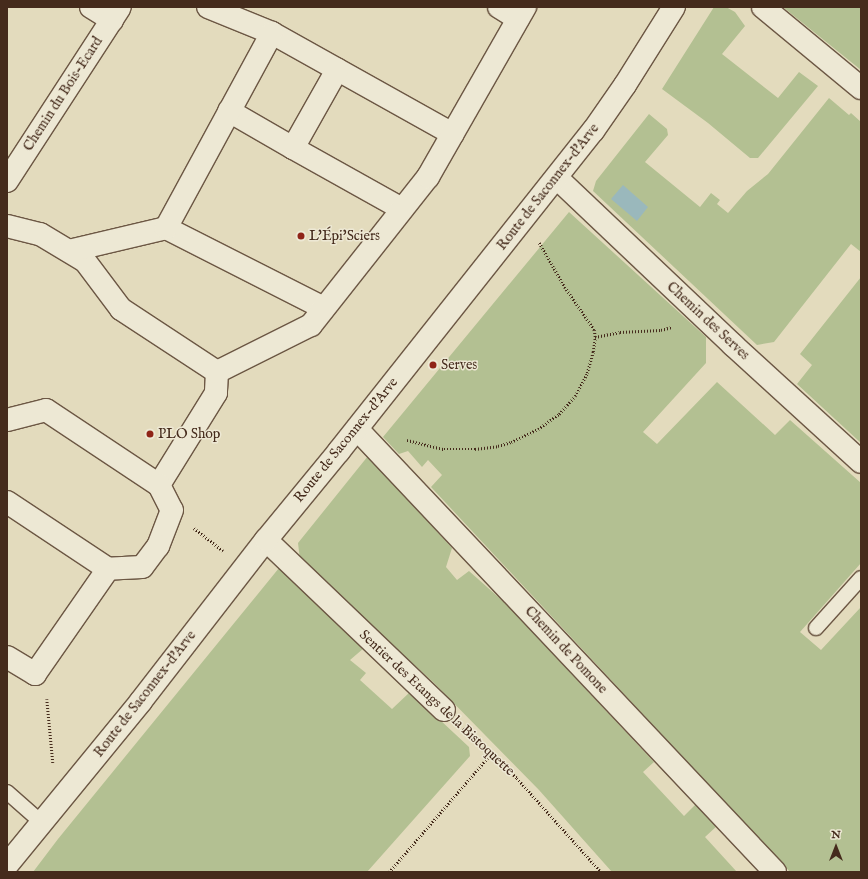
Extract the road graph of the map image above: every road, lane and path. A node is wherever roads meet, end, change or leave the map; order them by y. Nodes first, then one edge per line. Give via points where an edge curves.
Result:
1 (91, 7) edge
2 (208, 7) edge
3 (499, 7) edge
4 (674, 7) edge
5 (763, 7) edge
6 (116, 13) edge
7 (522, 13) edge
8 (272, 33) junction
9 (337, 70) junction
10 (861, 88) edge
11 (230, 111) junction
12 (452, 134) junction
13 (293, 148) junction
14 (557, 178) junction
15 (7, 181) edge
16 (402, 209) junction
17 (7, 226) edge
18 (166, 228) junction
19 (539, 243) dead end
20 (69, 251) junction
21 (324, 308) junction
22 (699, 313) junction
23 (595, 337) junction
24 (217, 372) junction
25 (7, 420) edge
26 (357, 429) junction
27 (405, 440) dead end
28 (861, 462) edge
29 (159, 485) junction
30 (7, 502) edge
31 (172, 510) junction
32 (266, 540) junction
33 (244, 567) junction
34 (108, 570) junction
35 (861, 578) edge
36 (816, 628) dead end
37 (7, 657) edge
38 (35, 674) junction
39 (444, 710) joint
40 (490, 755) junction
41 (7, 792) edge
42 (57, 804) junction
43 (41, 822) junction
44 (7, 865) edge
45 (389, 872) edge
46 (601, 872) edge
47 (775, 872) edge

1 - 6 street
2 - 8 street
3 - 7 street
4 - 14 street, Route de Saconnex-d'Arve via 626,85
5 - 10 street
6 - 15 street, Chemin du Bois-Ecard
7 - 12 street
8 - 9 street
8 - 11 street
9 - 12 street
9 - 13 street
11 - 13 street
11 - 18 street
12 - 16 street via 428,177
13 - 16 street
14 - 22 street, Chemin des Serves
14 - 26 street, Route de Saconnex-d'Arve
16 - 21 street
17 - 20 street via 40,234
18 - 20 street
18 - 21 street
19 - 23 path via 588,320
20 - 24 street via 85,261 121,309
21 - 24 street via 311,325
22 - 23 path via 680,324 661,330
22 - 28 street, Chemin des Serves
23 - 27 path via 587,374 581,386 559,414 538,429 511,442 475,449 431,447
24 - 29 street via 216,393
25 - 29 street via 46,410
26 - 32 street, Route de Saconnex-d'Arve
26 - 47 street, Chemin de Pomone
29 - 31 street
30 - 34 street
31 - 33 path
31 - 34 street via 158,546 142,567
32 - 33 street, Route de Saconnex-d'Arve
32 - 39 street, Sentier des Etangs de la Bistoquette
33 - 42 street, Route de Saconnex-d'Arve via 141,701
34 - 38 street
35 - 36 lane
37 - 38 street
38 - 42 path via 46,688
39 - 40 path, Sentier des Etangs de la Bistoquette
40 - 45 path
40 - 46 path, Sentier des Etangs de la Bistoquette via 516,778
41 - 43 lane
42 - 43 street, Route de Saconnex-d'Arve
43 - 44 street, Route de Saconnex-d'Arve

